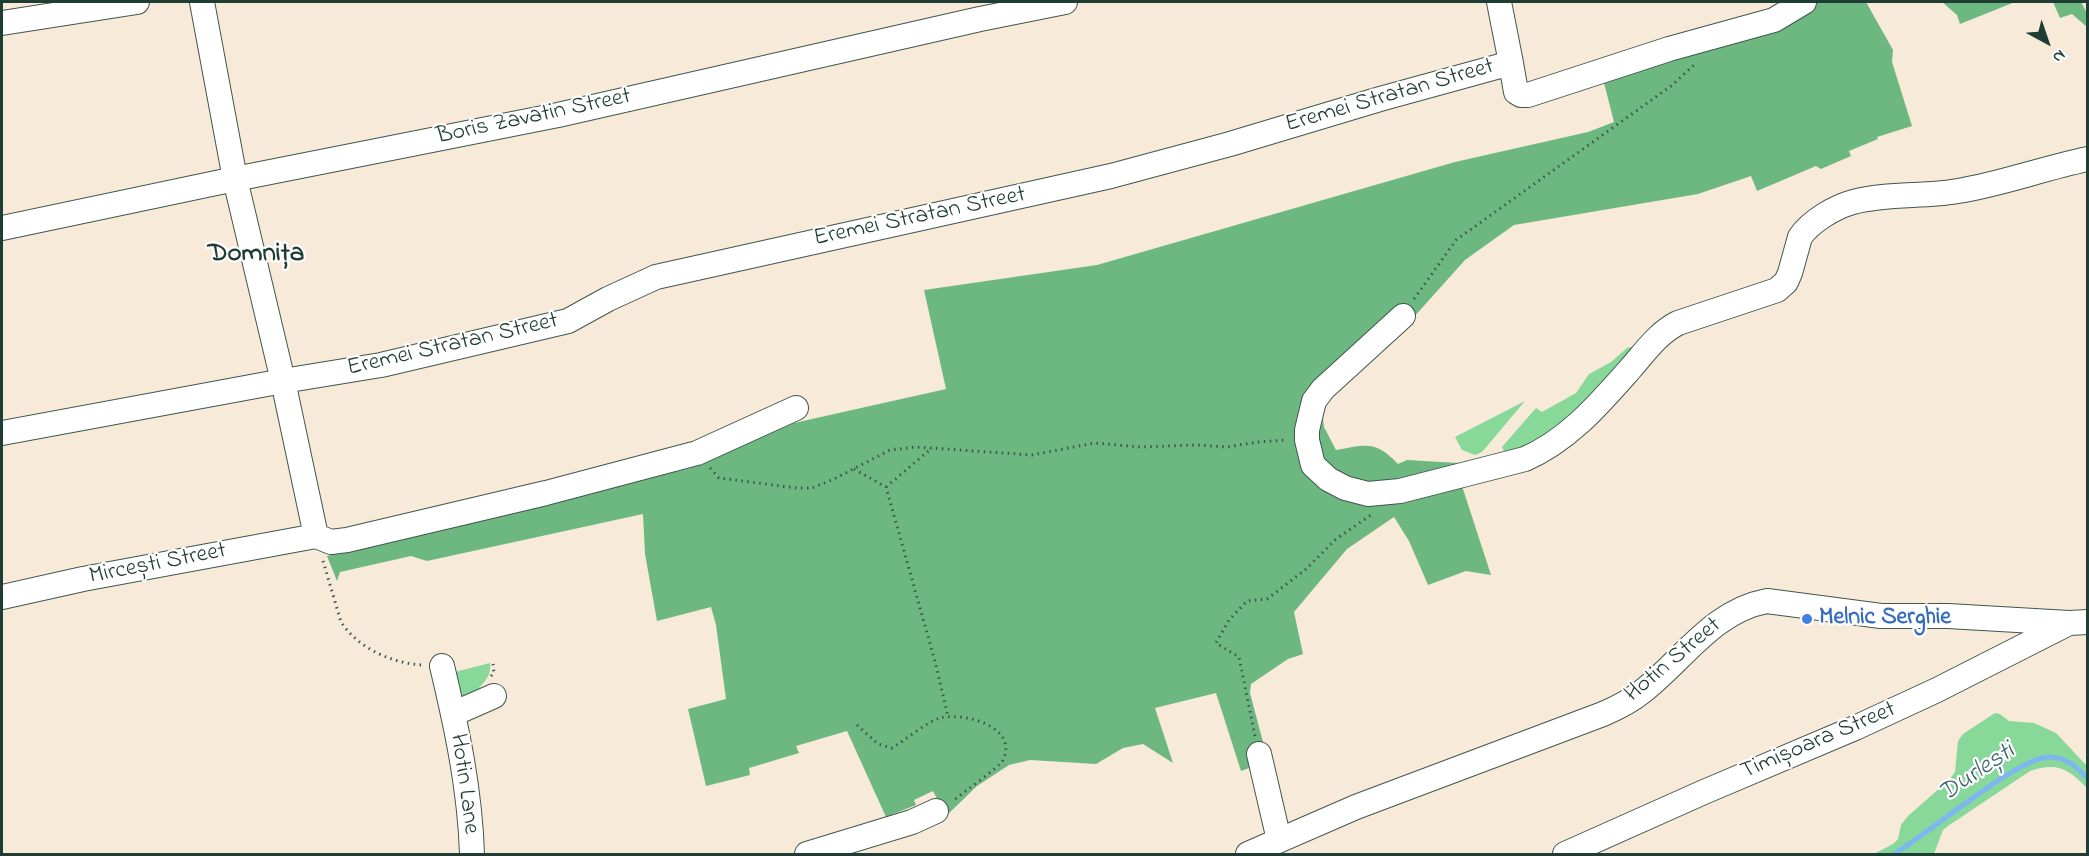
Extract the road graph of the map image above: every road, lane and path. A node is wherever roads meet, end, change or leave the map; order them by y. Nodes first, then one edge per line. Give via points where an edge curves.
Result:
1 (137, 2) edge
2 (202, 2) edge
3 (1065, 2) edge
4 (1499, 2) edge
5 (1804, 2) edge
6 (2, 23) edge
7 (1511, 63) junction
8 (1694, 64) dead end
9 (2088, 159) edge
10 (235, 179) junction
11 (2, 228) edge
12 (1403, 316) joint
13 (283, 381) junction
14 (796, 408) dead end
15 (2, 433) edge
16 (1307, 440) junction
17 (932, 448) junction
18 (697, 453) junction
19 (854, 469) junction
20 (886, 487) junction
21 (1374, 513) dead end
22 (316, 536) junction
23 (2, 597) edge
24 (2078, 622) edge
25 (442, 666) joint
26 (494, 696) dead end
27 (453, 714) junction
28 (948, 717) junction
29 (857, 725) dead end
30 (1259, 754) joint
31 (936, 811) joint
32 (1279, 840) junction
33 (472, 855) edge
34 (807, 855) edge
35 (1248, 855) edge
36 (1565, 855) edge

1 - 6 street
2 - 10 street
3 - 10 street, Boris Zavatin Street via 558,115
4 - 7 street
5 - 7 street, Eremei Stratan Street via 1774,20 1528,95 1516,92
7 - 13 street, Eremei Stratan Street via 1112,176 656,277 568,321 381,365
8 - 12 path via 1671,86 1456,240
9 - 16 street via 1990,185 1933,195 1851,202 1835,210 1804,231 1786,282 1777,290 1667,329 1578,424 1559,441 1525,459 1400,491 1368,494 1328,479 1313,465
10 - 11 street, Boris Zavatin Street
10 - 13 street
12 - 16 street via 1323,389 1314,401
13 - 15 street, Eremei Stratan Street
13 - 22 street
14 - 18 street, Mircești Street
16 - 17 path via 1258,441 1226,447 1095,443 1032,455
17 - 19 path via 891,450
17 - 20 path
18 - 19 path via 719,478 797,488 812,488
18 - 22 street, Mircești Street via 347,540 331,542
19 - 20 path
20 - 28 path
21 - 30 path via 1336,539 1305,570 1267,599 1247,601 1229,620 1216,643 1239,657
22 - 23 street, Mircești Street
22 - 25 path via 346,629 378,654 414,664
24 - 32 street, Hotin Street via 1881,616 1767,601 1751,604 1710,629 1643,692 1623,705
24 - 36 street, Timișoara Street via 1855,728
25 - 27 street, Hotin Lane
26 - 27 street, Hotin Lane
27 - 33 street, Hotin Lane via 464,765
28 - 29 path via 937,718 892,748 878,744
28 - 31 path via 990,725 1003,734 1006,749 1003,762
30 - 32 street
31 - 34 street
32 - 35 street, Hotin Street

